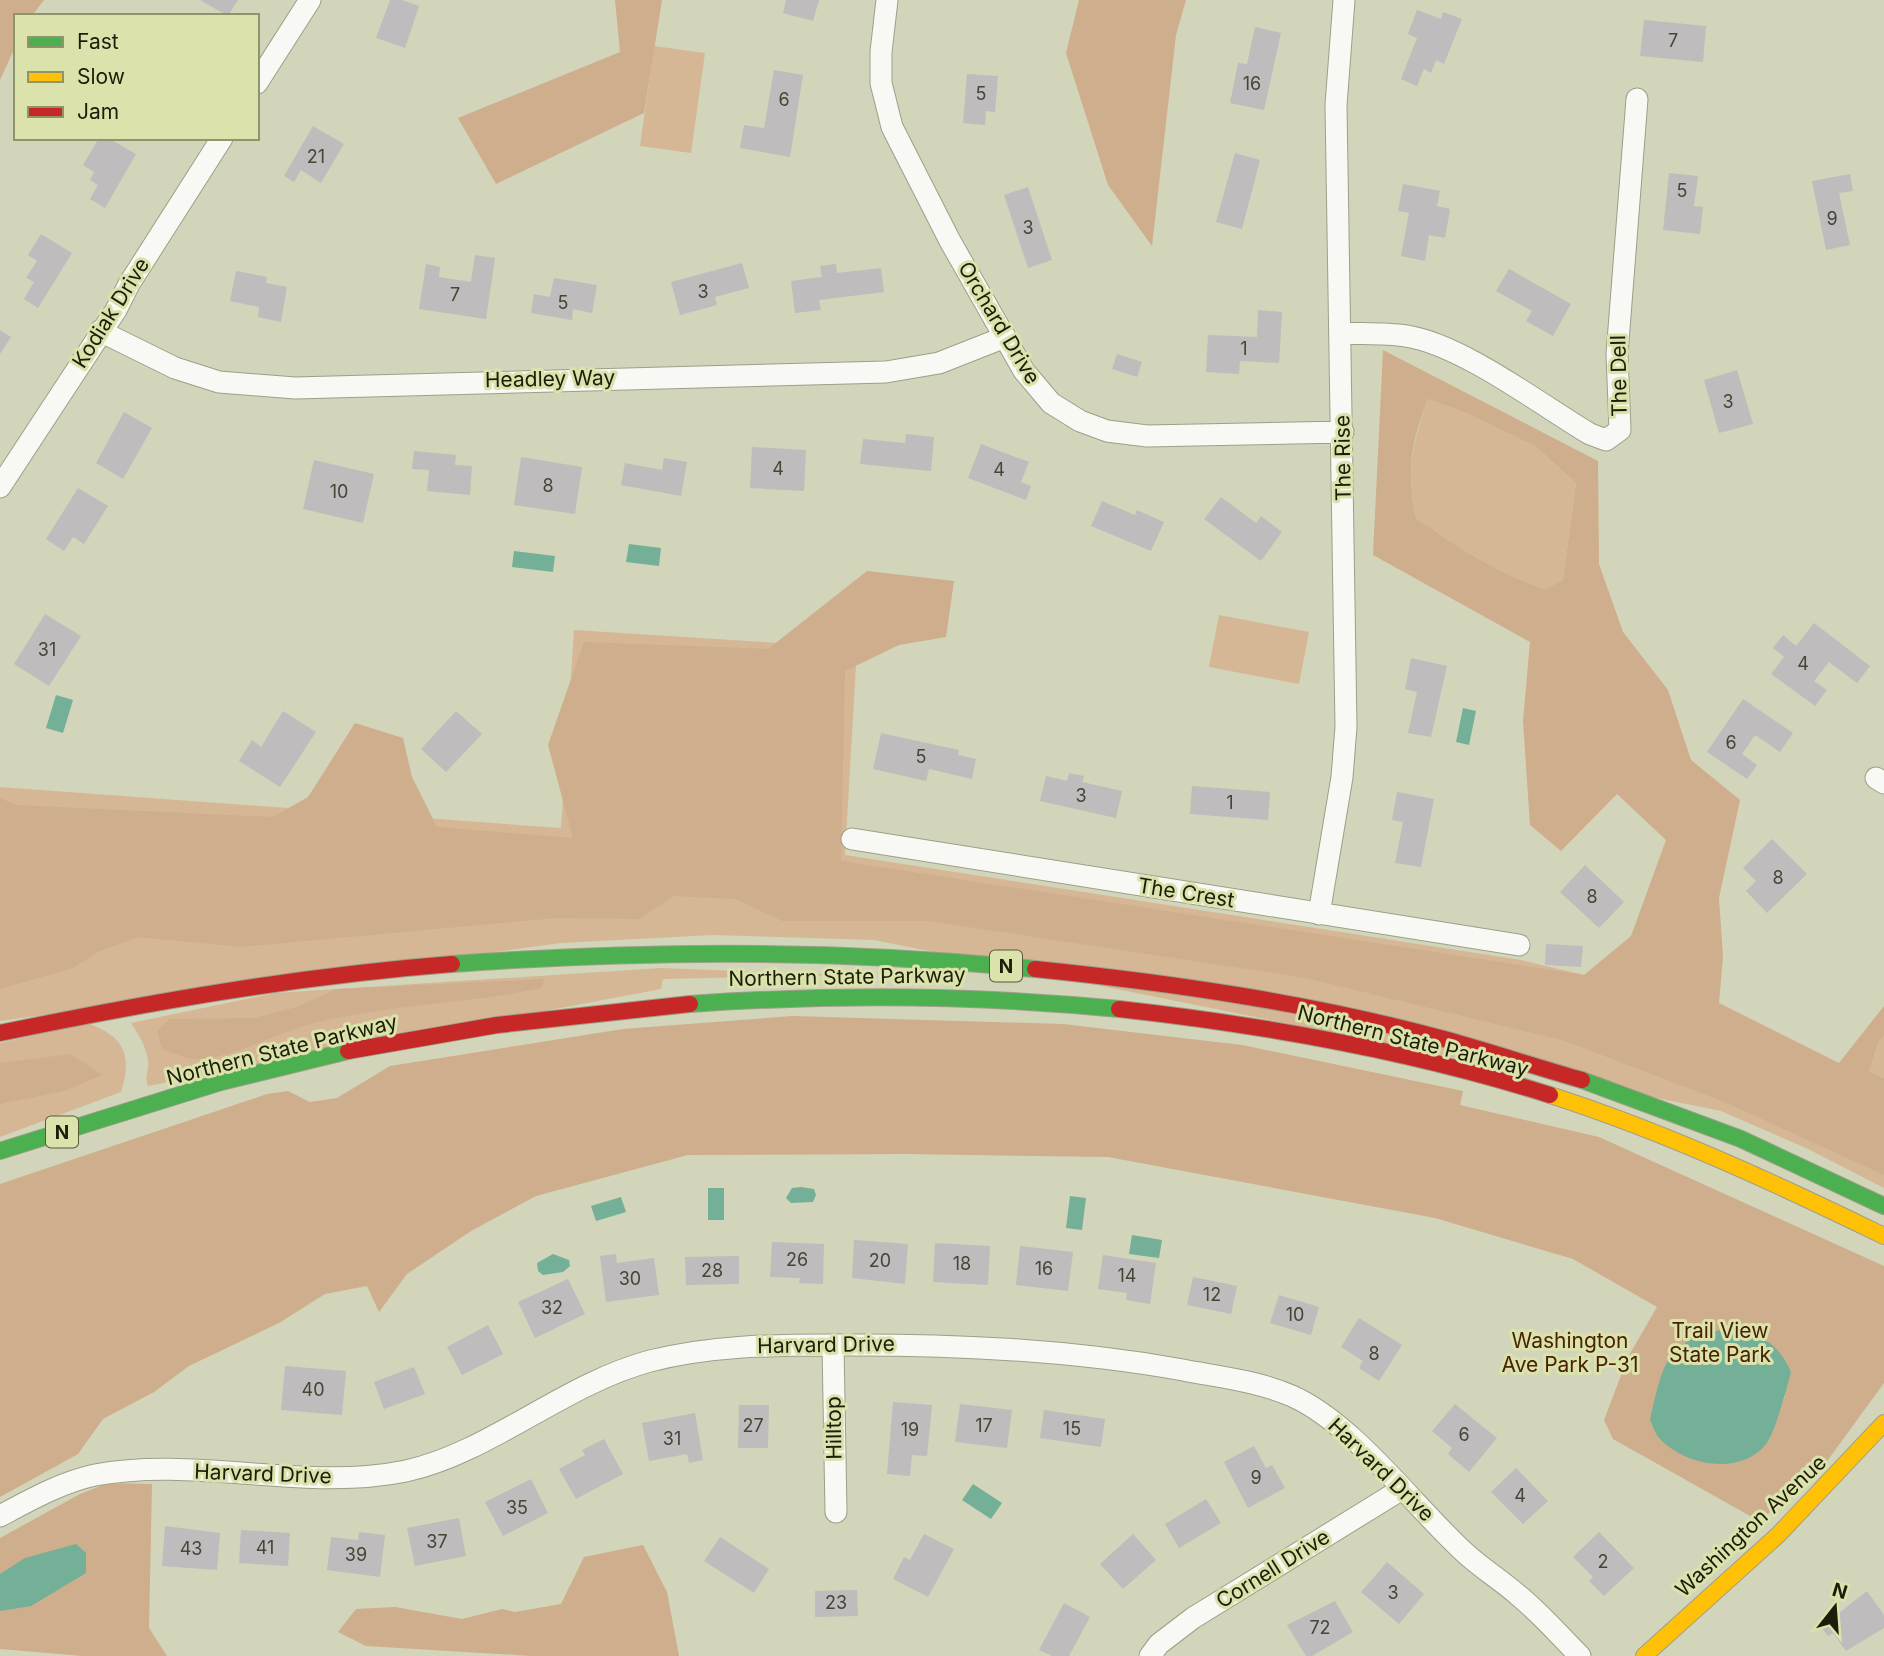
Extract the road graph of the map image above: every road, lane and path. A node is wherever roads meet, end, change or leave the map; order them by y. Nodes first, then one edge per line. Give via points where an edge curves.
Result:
1 (310, 0) edge
2 (887, 0) edge
3 (1344, 0) edge
4 (259, 80) edge
5 (1637, 99) dead end
6 (221, 140) edge
7 (100, 331) junction
8 (1341, 333) junction
9 (1005, 337) junction
10 (1342, 432) junction
11 (0, 486) edge
12 (852, 839) dead end
13 (1319, 914) junction
14 (1519, 945) dead end
15 (0, 1033) edge
16 (0, 1151) edge
17 (1884, 1206) edge
18 (1884, 1236) edge
19 (833, 1345) junction
20 (1884, 1423) edge
21 (1402, 1489) junction
22 (836, 1512) dead end
23 (0, 1516) edge
24 (1150, 1656) edge
25 (1580, 1656) edge
26 (1644, 1656) edge

1 - 4 street
2 - 9 street, Orchard Drive via 881,83 892,127
3 - 8 street, The Rise via 1336,106
5 - 8 street, The Dell via 1617,354 1620,430 1614,436 1606,440 1590,435 1434,344 1406,336
6 - 7 street, Kodiak Drive
7 - 9 street, Headley Way via 175,368 219,382 295,388 886,372 939,363
7 - 11 street, Kodiak Drive
8 - 10 street, The Rise
9 - 10 street, Orchard Drive via 1024,371 1051,403 1107,431 1147,436
10 - 13 street, The Rise via 1346,727
12 - 13 street, The Crest
13 - 14 street, The Crest
15 - 17 main road, Northern State Parkway / N via 249,986 419,966 572,956 767,953 1012,966 1251,996 1468,1043 1685,1115
16 - 18 main road, Northern State Parkway / N via 228,1081 351,1050 500,1023 621,1007 753,997 960,996 1067,1002 1232,1021 1471,1072 1660,1135 1754,1172
19 - 21 street, Harvard Drive via 1031,1350 1143,1363 1252,1383 1293,1396 1329,1418
19 - 22 street, Hilltop
19 - 23 street, Harvard Drive via 720,1349 644,1363 594,1381 452,1455 406,1471 350,1476 130,1470 57,1487
20 - 26 main road, Washington Avenue via 1778,1535
21 - 24 street, Cornell Drive via 1194,1618
21 - 25 street, Harvard Drive via 1466,1554 1521,1597

